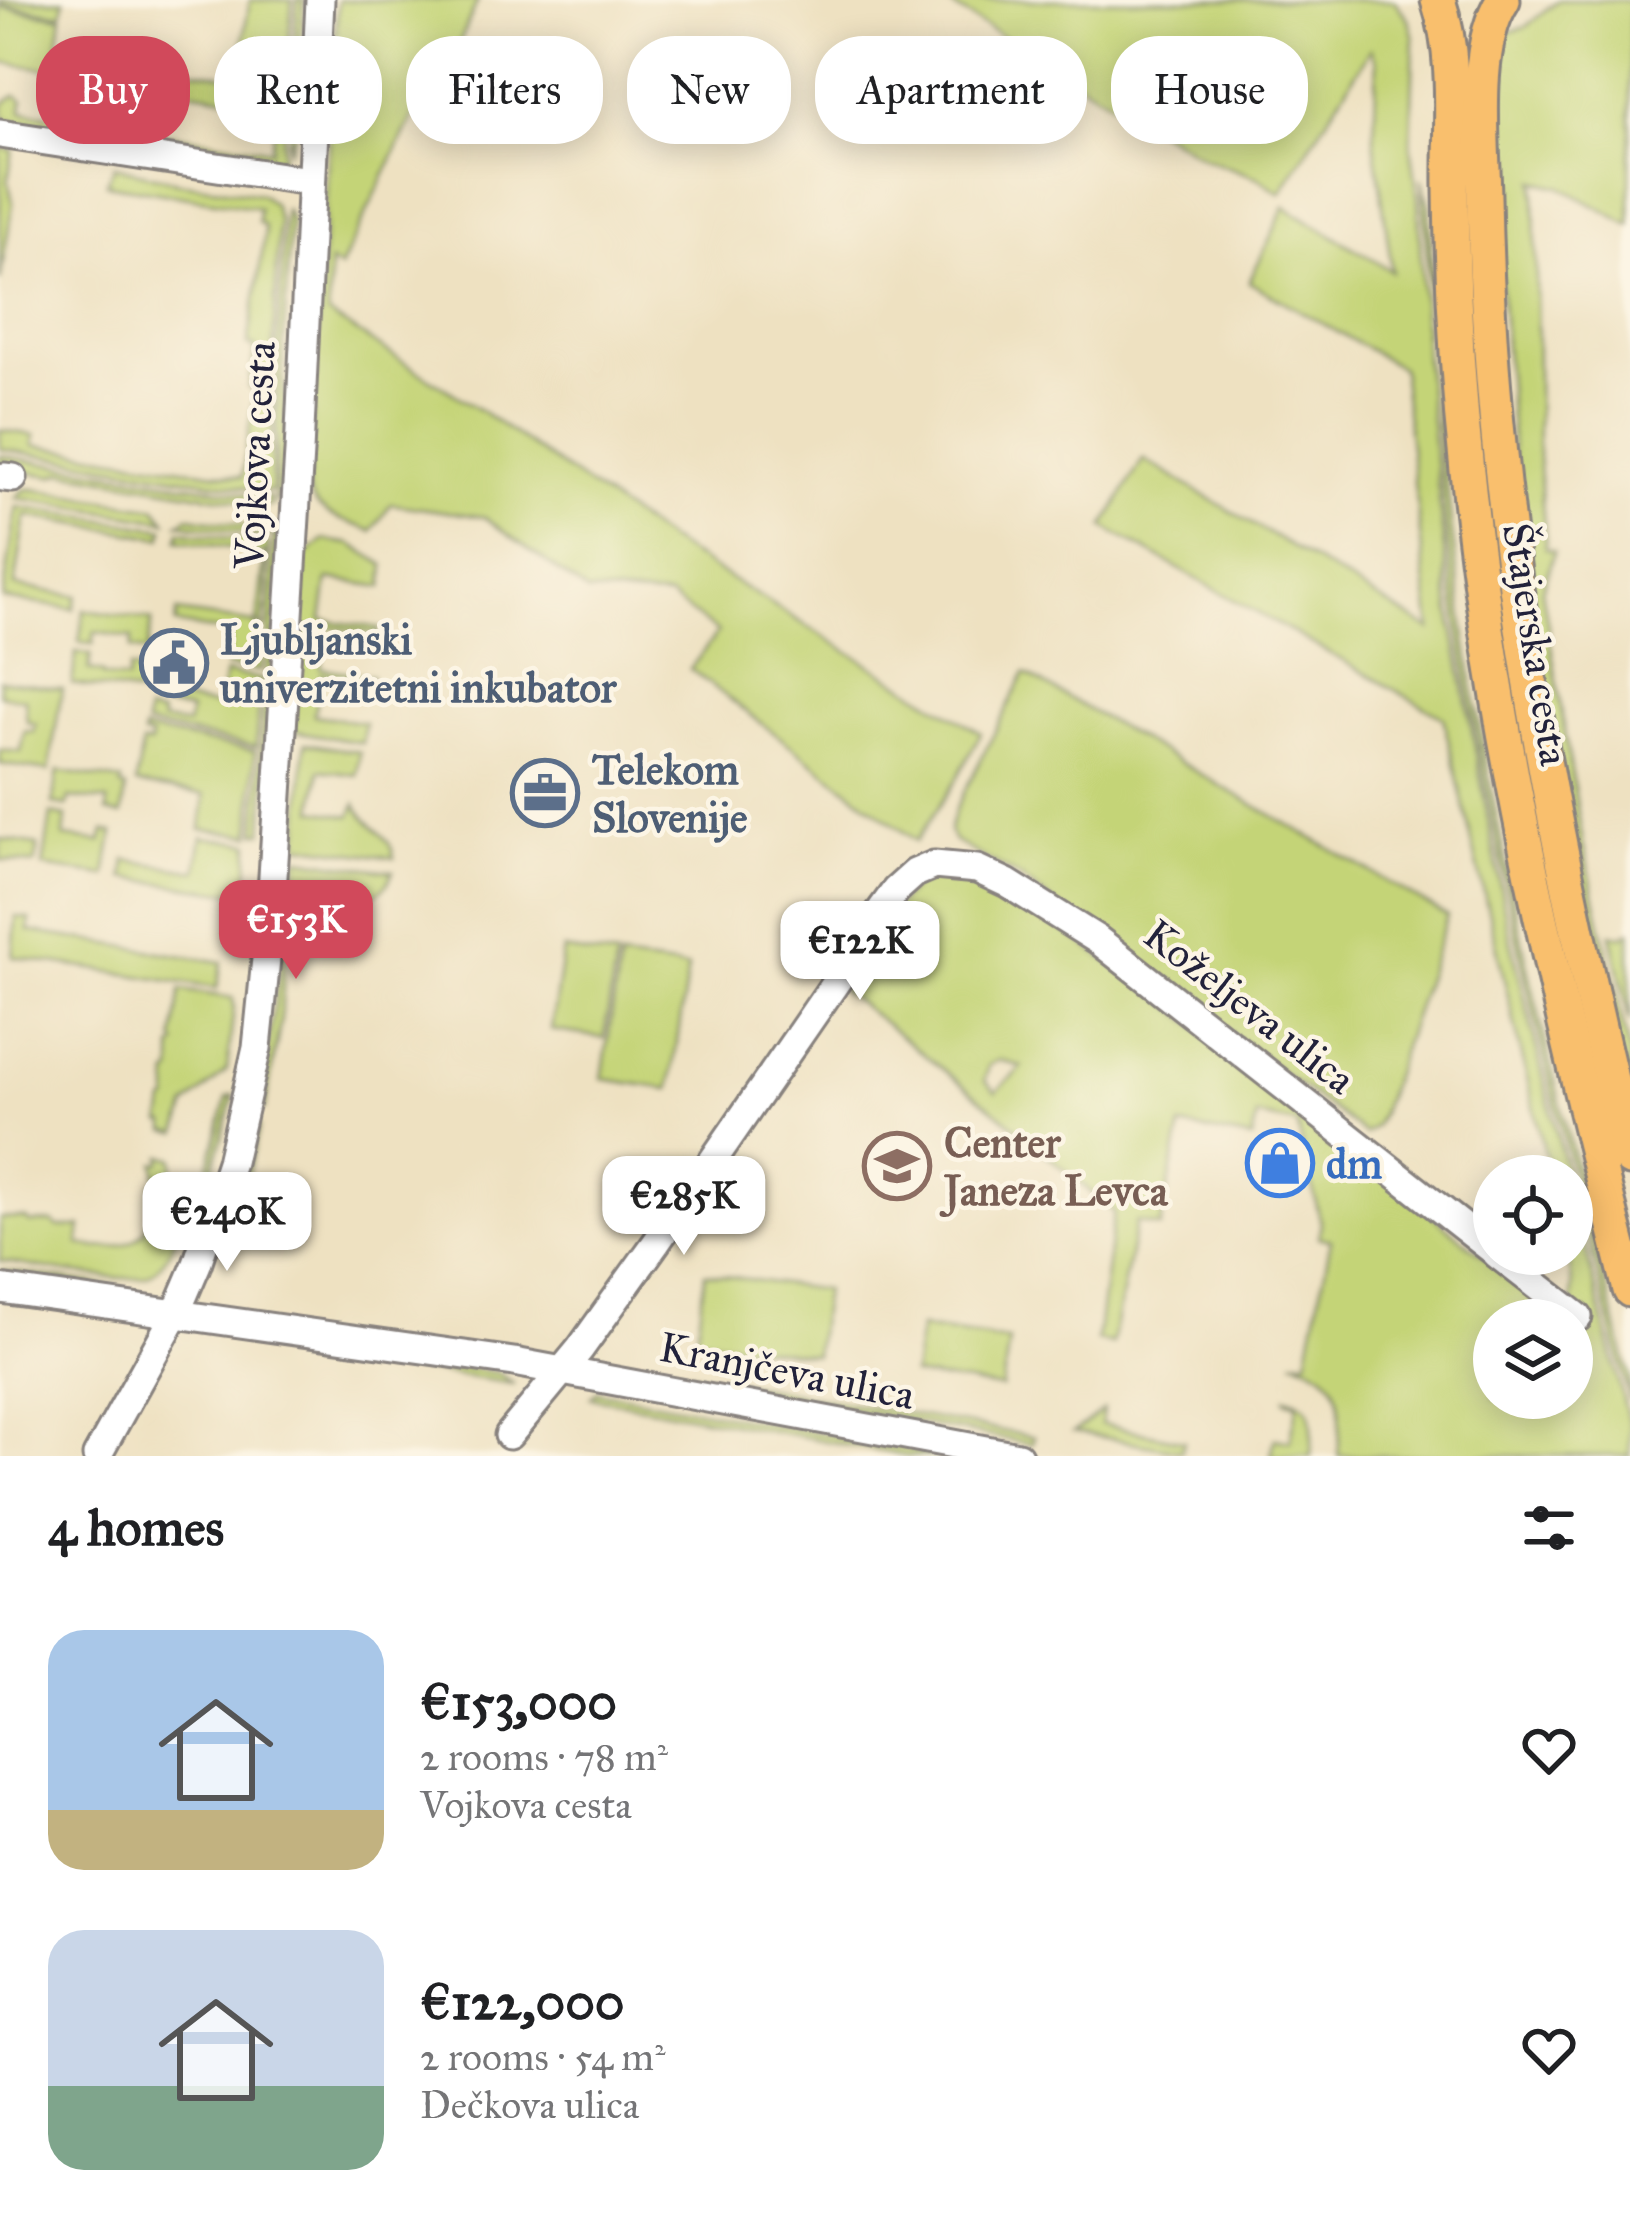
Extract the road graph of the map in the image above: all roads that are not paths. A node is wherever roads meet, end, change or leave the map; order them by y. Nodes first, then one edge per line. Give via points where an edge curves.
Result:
1 (320, 0) edge
2 (1438, 0) edge
3 (1503, 0) edge
4 (0, 134) edge
5 (309, 181) junction
6 (1630, 1159) edge
7 (1473, 1235) edge
8 (1524, 1275) edge
9 (0, 1288) edge
10 (1630, 1290) edge
11 (1555, 1299) edge
12 (176, 1313) junction
13 (561, 1371) junction
14 (508, 1435) dead end
15 (1004, 1455) edge
16 (97, 1456) edge

1 - 5 street, Vojkova cesta
2 - 10 main road, Štajerska cesta via 1450,70 1460,393 1487,631 1537,903
3 - 6 main road, Štajerska cesta via 1488,43 1483,153 1503,503 1549,804
4 - 5 street
5 - 12 street, Vojkova cesta via 261,1015 231,1162
7 - 13 street, Koželjeva ulica via 1099,940 1007,883 962,865 934,865 896,890
8 - 11 street, Koželjeva ulica
9 - 12 street, Kranjčeva ulica
12 - 13 street, Kranjčeva ulica
12 - 16 street, Vojkova cesta
13 - 14 street
13 - 15 street, Kranjčeva ulica

